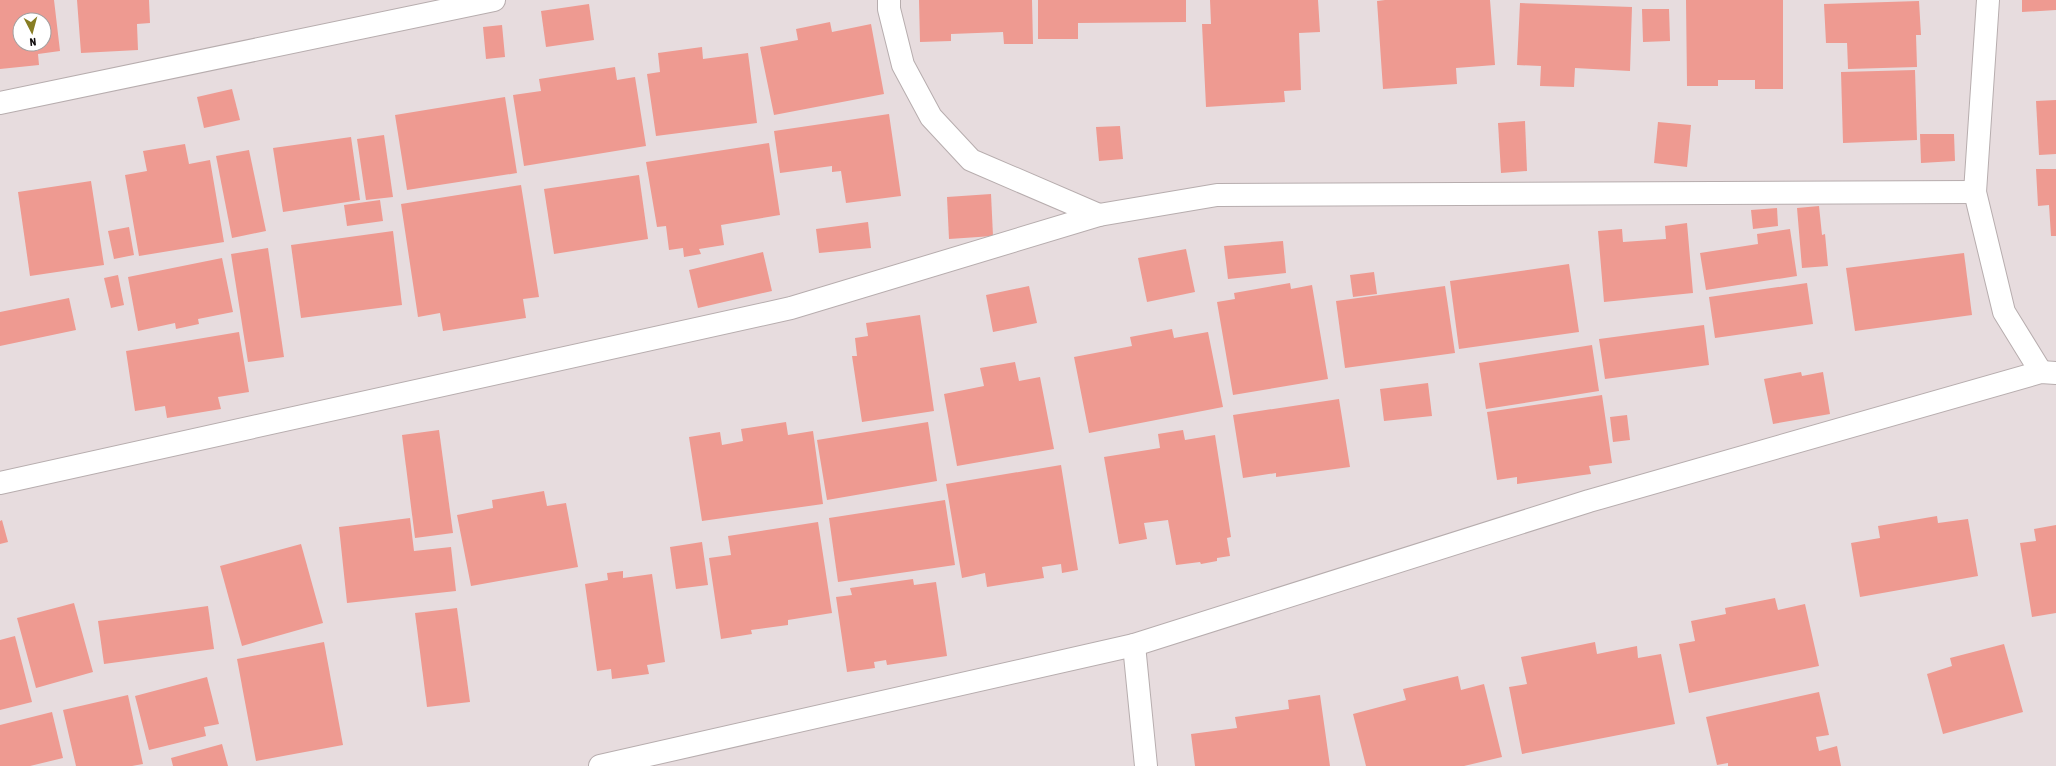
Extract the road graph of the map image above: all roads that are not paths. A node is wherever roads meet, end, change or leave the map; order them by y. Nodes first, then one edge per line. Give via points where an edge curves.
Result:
1 (494, 0) edge
2 (889, 0) edge
3 (1988, 0) edge
4 (0, 103) edge
5 (1975, 192) junction
6 (1099, 215) junction
7 (2049, 372) edge
8 (0, 483) edge
9 (1134, 645) junction
10 (600, 766) edge
11 (1146, 766) edge

1 - 4 street
2 - 6 street via 903,65 931,117 972,160
3 - 5 street
5 - 6 street via 1217,195
5 - 7 street via 2004,312
6 - 8 street via 791,308
7 - 9 street via 1589,501
9 - 10 street
9 - 11 street

